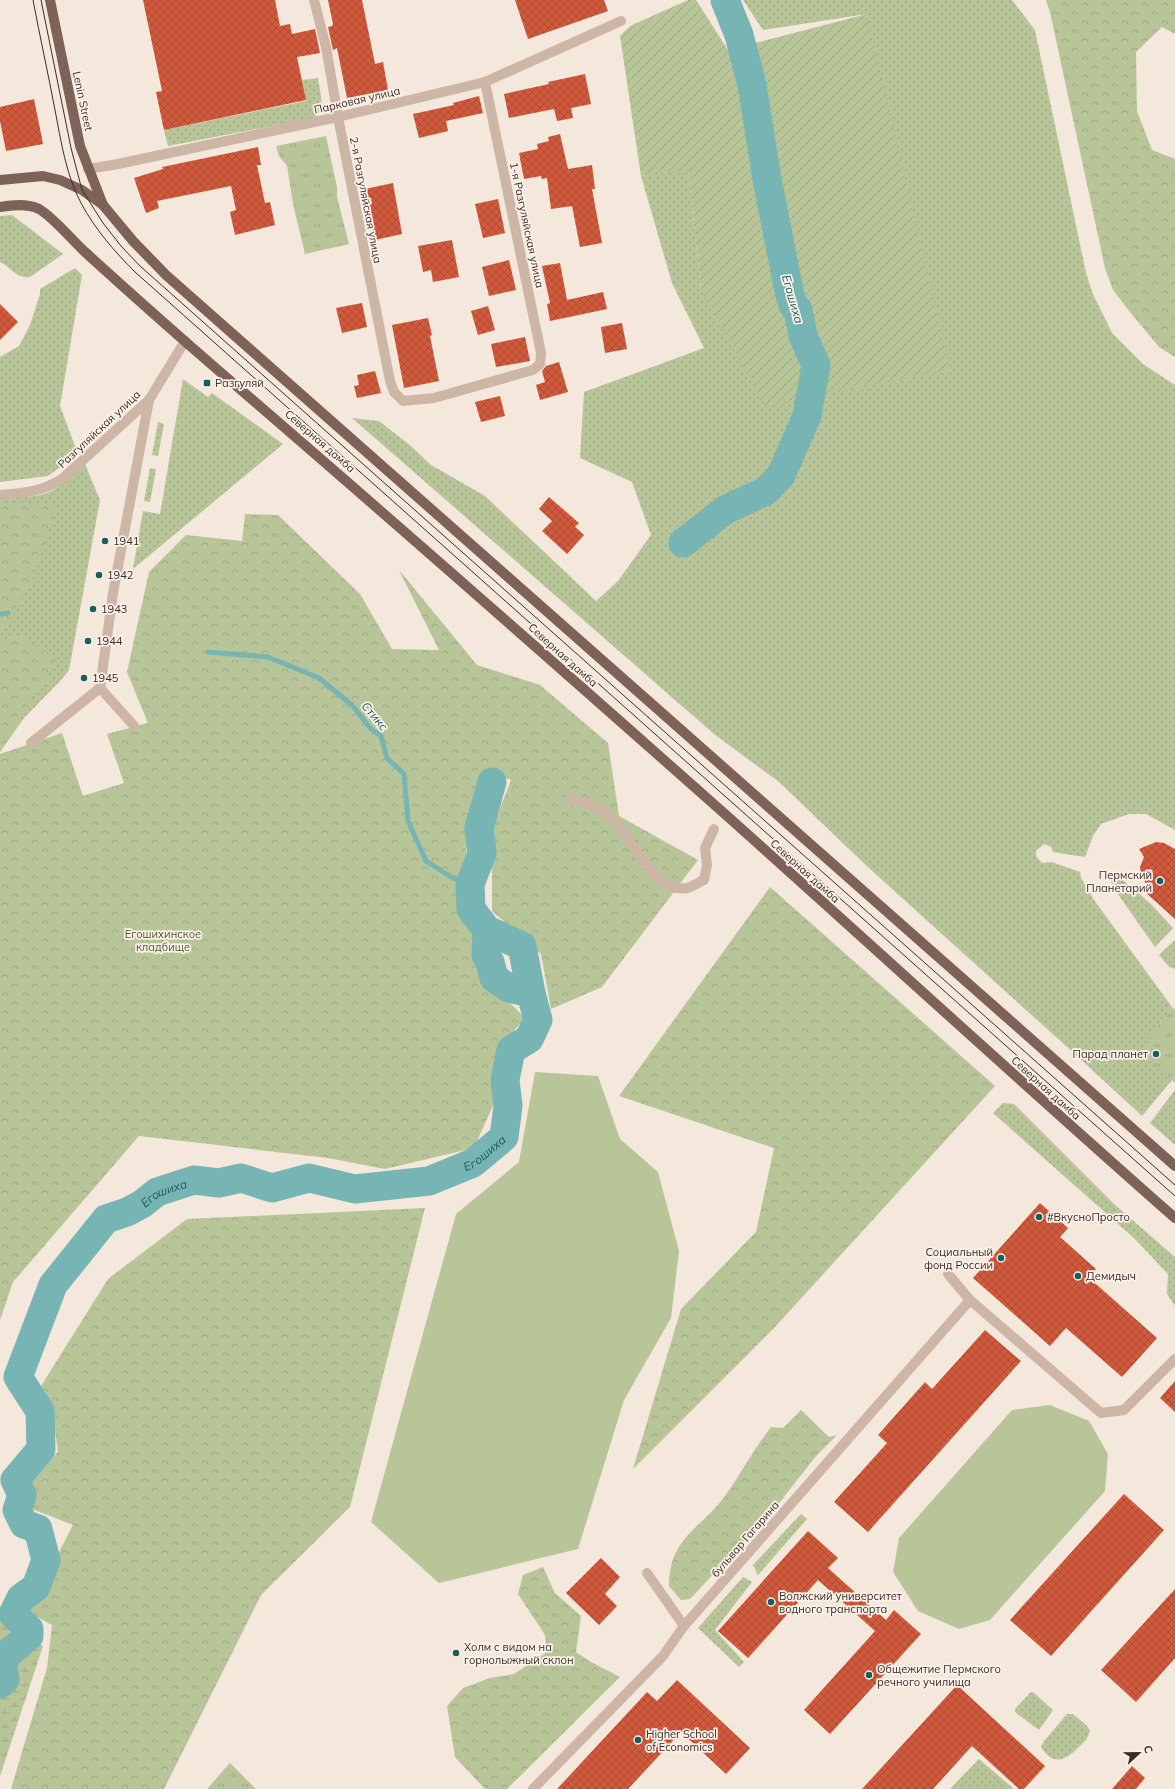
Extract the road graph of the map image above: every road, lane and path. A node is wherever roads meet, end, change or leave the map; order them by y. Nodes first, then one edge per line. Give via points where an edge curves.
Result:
1 (50, 0) edge
2 (314, 0) edge
3 (621, 21) dead end
4 (485, 82) junction
5 (338, 117) junction
6 (88, 169) junction
7 (0, 180) edge
8 (103, 205) junction
9 (0, 207) edge
10 (184, 341) junction
11 (150, 400) junction
12 (403, 401) joint
13 (0, 495) edge
14 (100, 688) junction
15 (135, 727) dead end
16 (32, 743) dead end
17 (570, 799) dead end
18 (714, 829) dead end
19 (1175, 1166) edge
20 (1175, 1218) edge
21 (948, 1274) dead end
22 (970, 1300) junction
23 (1175, 1359) edge
24 (647, 1573) dead end
25 (684, 1626) junction
26 (533, 1789) edge

1 - 6 main road, Lenin Street via 80,146
2 - 5 street, 2-я Разгуляйская улица via 326,47
3 - 4 street, Парковая улица
4 - 5 street, Парковая улица
4 - 12 street, 1-я Разгуляйская улица via 541,353 540,364 533,370 434,398
5 - 6 street, Парковая улица
5 - 12 street, 2-я Разгуляйская улица via 390,381 394,392
6 - 8 main road, Lenin Street
7 - 8 main road via 43,176 60,180 82,190
8 - 19 main road, Северная дамба via 166,275
9 - 10 main road, Северная дамба via 18,205 38,209 47,215
10 - 11 street, Разгуляйская улица
10 - 20 main road, Северная дамба via 358,490 727,816
11 - 13 street, Разгуляйская улица via 62,479 47,488 28,493
11 - 14 street via 113,593
14 - 15 street
14 - 16 street
17 - 18 street via 595,806 616,822 649,869 667,886 687,888 704,880 707,865 705,848
21 - 22 street
22 - 23 street via 1101,1413 1124,1410
22 - 25 street, бульвар Гагарина
24 - 25 street
25 - 26 street, бульвар Гагарина via 663,1656

